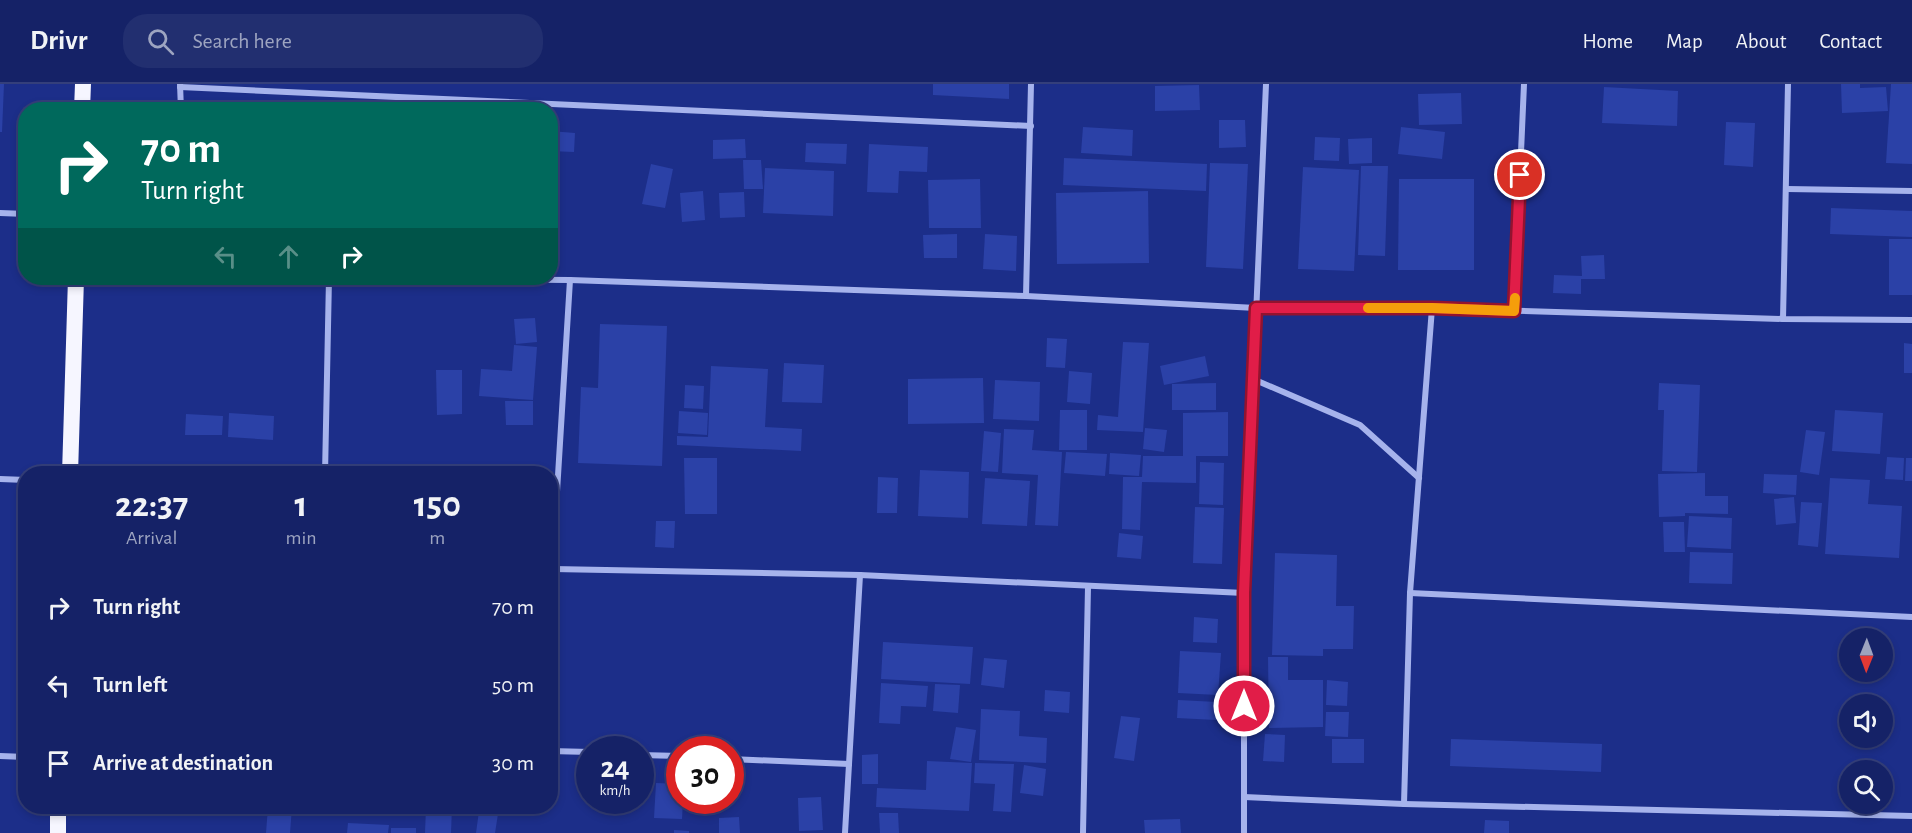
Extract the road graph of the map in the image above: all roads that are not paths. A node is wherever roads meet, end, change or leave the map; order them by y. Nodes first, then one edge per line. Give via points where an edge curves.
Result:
1 (83, 84) edge
2 (1031, 84) edge
3 (1266, 84) edge
4 (1524, 84) edge
5 (1788, 84) edge
6 (180, 86) edge
7 (82, 102) edge
8 (181, 102) edge
9 (520, 102) edge
10 (558, 104) edge
11 (1031, 126) junction
12 (1787, 189) junction
13 (1912, 191) edge
14 (0, 213) edge
15 (18, 214) edge
16 (558, 280) edge
17 (570, 280) junction
18 (76, 285) edge
19 (329, 285) edge
20 (1026, 296) junction
21 (1256, 308) junction
22 (1432, 308) junction
23 (1514, 311) junction
24 (1783, 319) junction
25 (1912, 320) edge
26 (1253, 379) junction
27 (70, 466) edge
28 (325, 466) edge
29 (1419, 478) junction
30 (0, 479) edge
31 (18, 480) edge
32 (558, 484) edge
33 (558, 569) edge
34 (860, 575) junction
35 (1088, 587) junction
36 (1244, 593) junction
37 (1410, 593) junction
38 (1912, 617) edge
39 (558, 751) edge
40 (576, 752) edge
41 (0, 756) edge
42 (18, 757) edge
43 (744, 760) edge
44 (849, 764) junction
45 (1244, 797) junction
46 (1404, 804) junction
47 (58, 814) edge
48 (1912, 816) edge
49 (58, 833) edge
50 (845, 833) edge
51 (1083, 833) edge
52 (1244, 833) edge

1 - 7 highway
2 - 11 street
3 - 21 street
4 - 23 street
5 - 12 street
6 - 8 street
6 - 9 street
10 - 11 street
11 - 20 street
12 - 13 street
12 - 24 street
14 - 15 street
16 - 17 street
17 - 20 street
17 - 32 street
18 - 27 highway
19 - 28 street
20 - 21 street
21 - 22 street
21 - 26 street
22 - 23 street
22 - 29 street
23 - 24 street
24 - 25 street
26 - 29 street via 1360,425
26 - 36 street
29 - 37 street
30 - 31 street
33 - 34 street
34 - 35 street
34 - 44 street
35 - 36 street
35 - 51 street
36 - 45 street
37 - 38 street
37 - 46 street
39 - 40 street
41 - 42 street
43 - 44 street
44 - 50 street
45 - 46 street
45 - 52 street
46 - 48 street
47 - 49 highway

